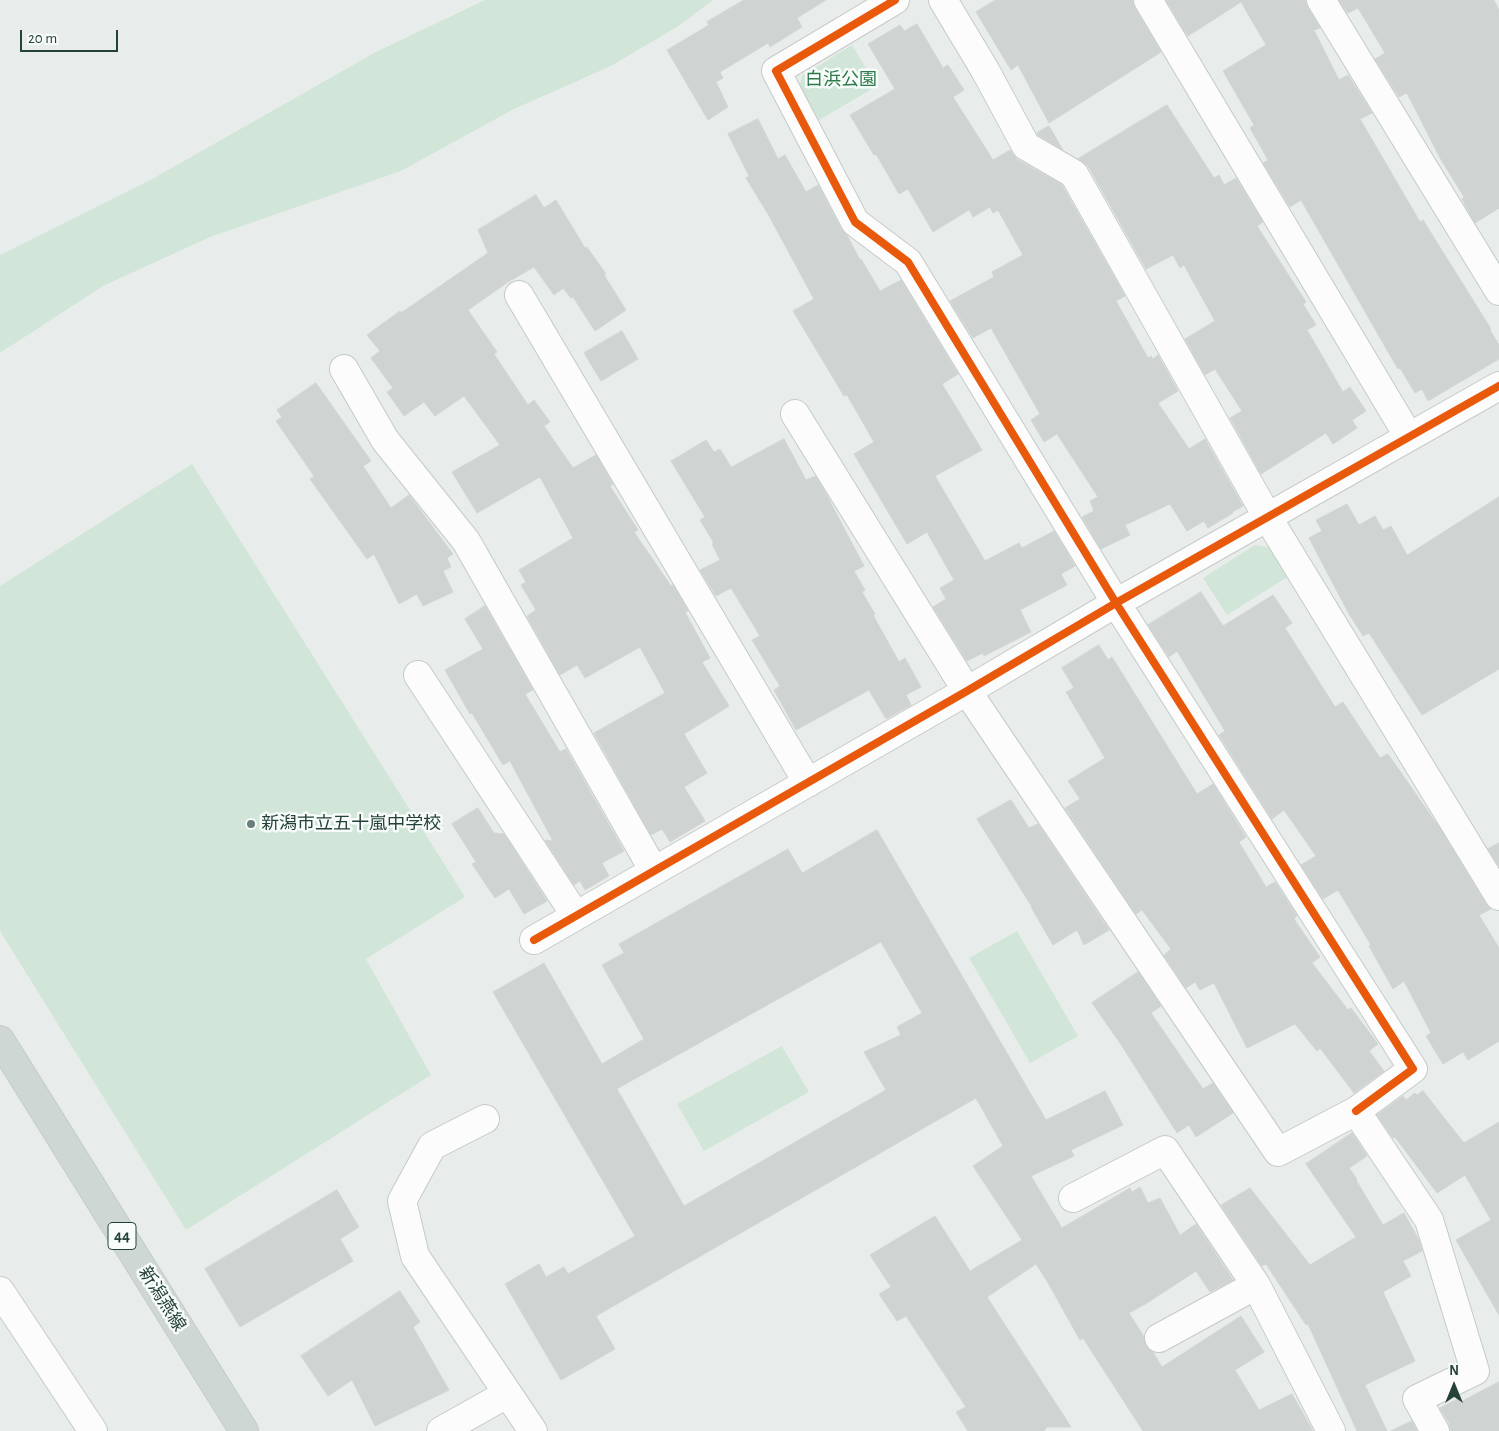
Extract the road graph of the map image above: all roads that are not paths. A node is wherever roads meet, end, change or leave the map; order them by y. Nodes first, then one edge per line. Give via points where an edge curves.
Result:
1 (895, 0) edge
2 (943, 0) edge
3 (1148, 0) edge
4 (1321, 0) edge
5 (1499, 291) edge
6 (519, 294) dead end
7 (344, 370) dead end
8 (1499, 386) edge
9 (795, 414) dead end
10 (1409, 437) junction
11 (1268, 518) junction
12 (1116, 603) junction
13 (418, 675) dead end
14 (966, 691) junction
15 (808, 783) junction
16 (654, 871) junction
17 (1499, 896) edge
18 (576, 916) junction
19 (534, 940) dead end
20 (0, 1040) edge
21 (1356, 1111) junction
22 (485, 1119) dead end
23 (1073, 1198) dead end
24 (1256, 1285) junction
25 (0, 1291) edge
26 (1159, 1338) dead end
27 (507, 1394) junction
28 (93, 1431) edge
29 (244, 1431) edge
30 (441, 1431) edge
31 (533, 1431) edge
32 (1332, 1431) edge
33 (1434, 1431) edge

1 - 12 street via 776,71 855,222 908,262
2 - 11 street via 1026,146 1074,174
3 - 10 street
4 - 5 street
6 - 15 street
7 - 16 street via 385,440 466,541
8 - 10 street
9 - 14 street
10 - 11 street
11 - 12 street
11 - 17 street
12 - 14 street
12 - 21 street via 1413,1069
13 - 18 street
14 - 15 street
14 - 21 street via 1278,1152
15 - 16 street
16 - 18 street
18 - 19 street
20 - 29 main road, 新潟燕線 / 44
21 - 33 street via 1429,1220 1474,1371 1417,1399
22 - 27 street via 432,1146 402,1201 415,1256
23 - 24 street via 1165,1150
24 - 26 street
24 - 32 street
25 - 28 street
27 - 30 street
27 - 31 street

